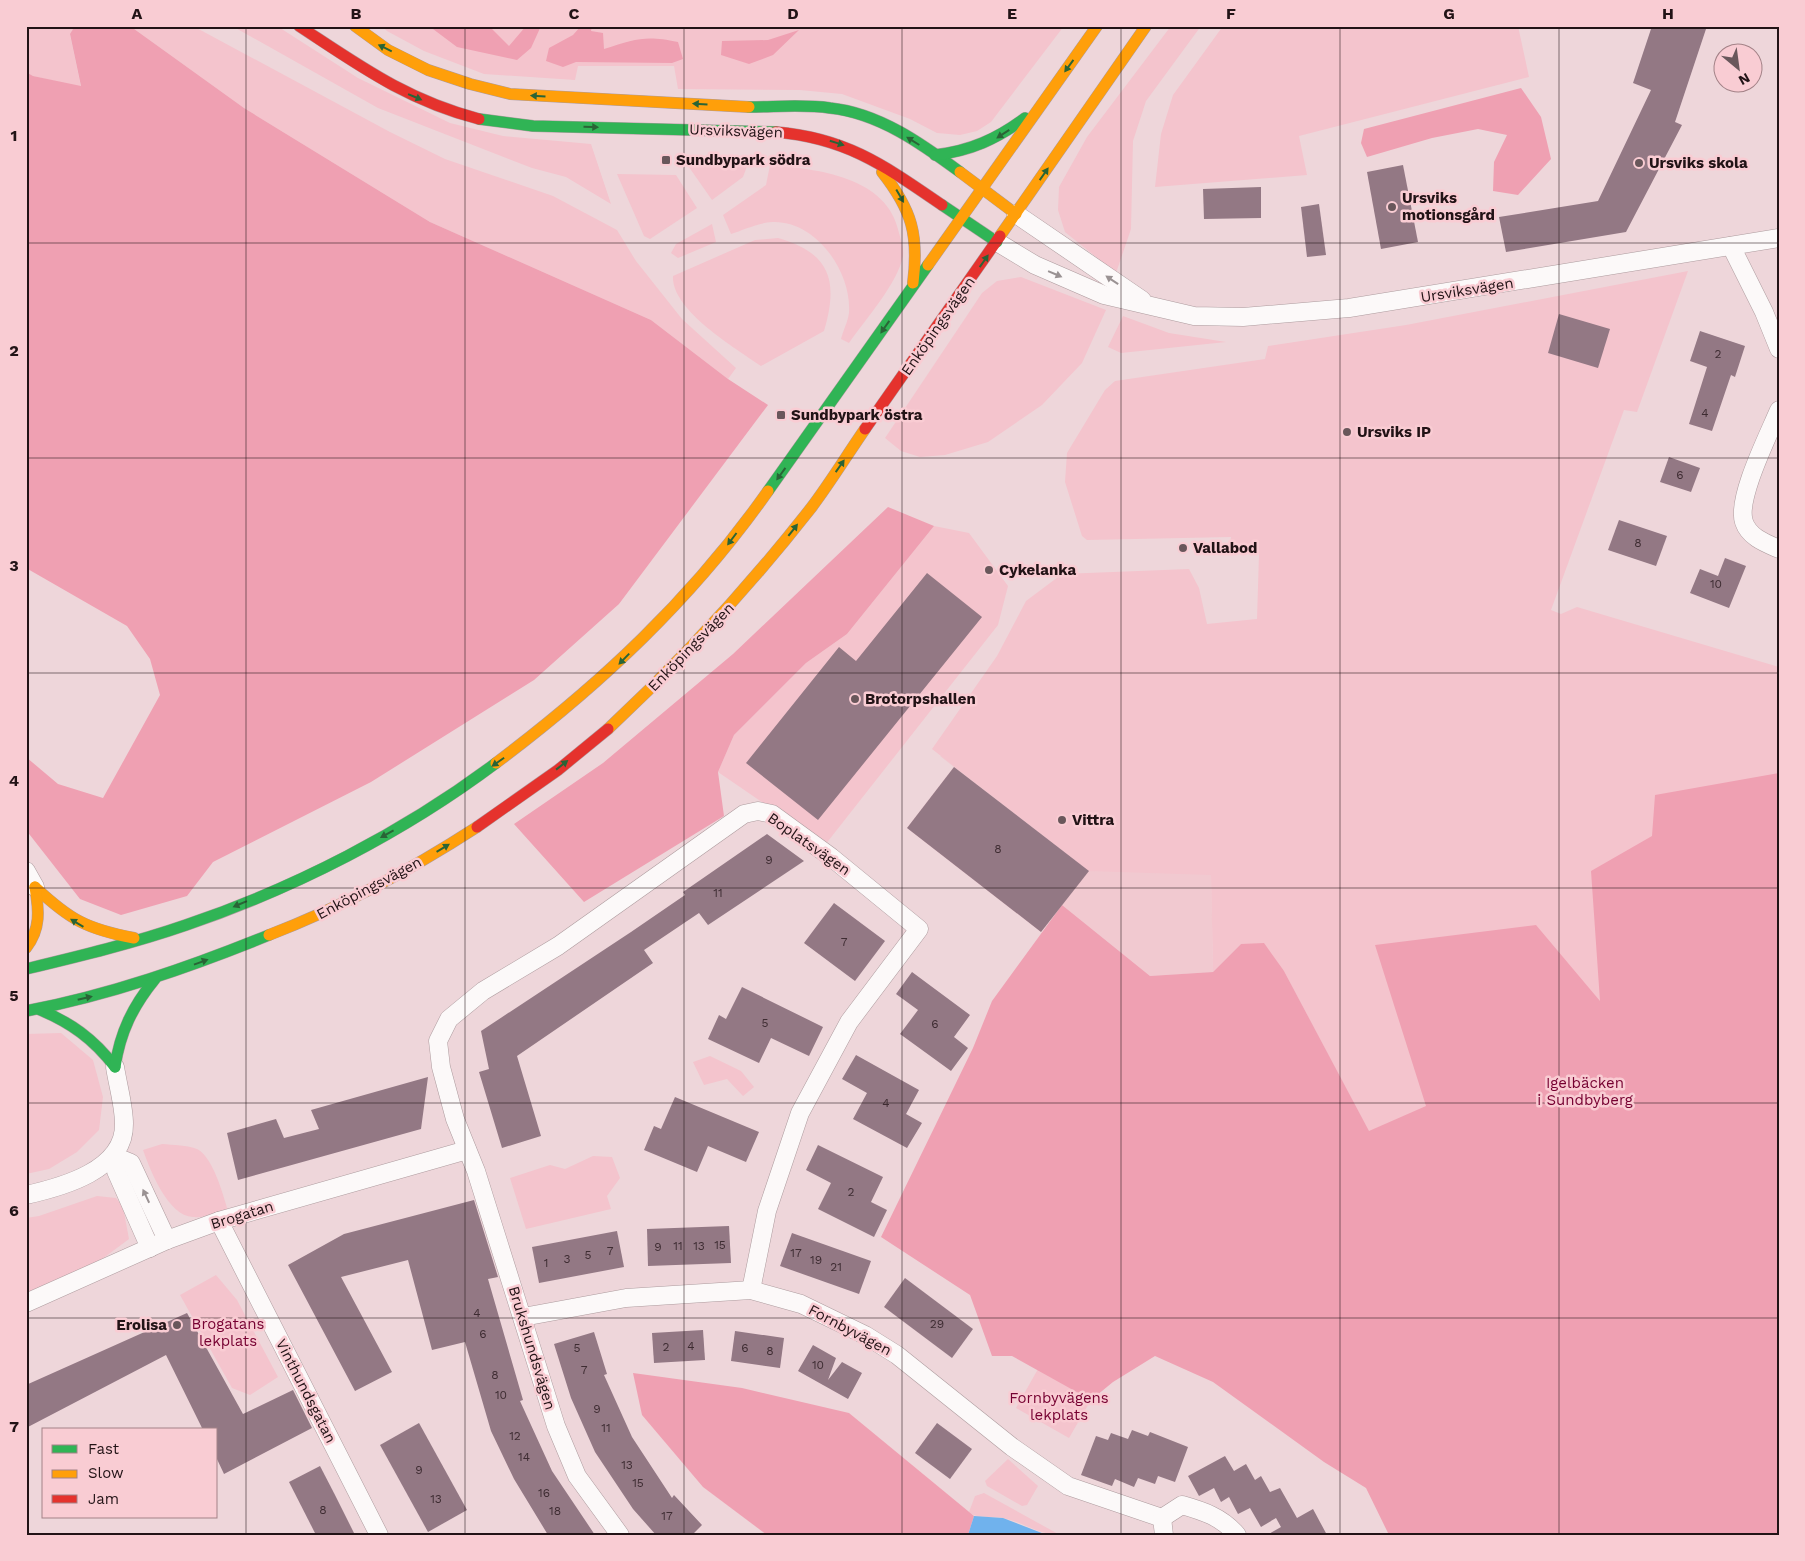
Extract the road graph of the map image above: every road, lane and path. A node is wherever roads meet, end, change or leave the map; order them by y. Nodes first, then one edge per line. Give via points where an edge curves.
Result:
1 (299, 26) edge
2 (355, 26) edge
3 (1097, 26) edge
4 (1146, 26) edge
5 (1042, 104) junction
6 (935, 155) junction
7 (870, 158) junction
8 (981, 190) junction
9 (1016, 214) junction
10 (962, 218) junction
11 (1779, 238) edge
12 (997, 242) junction
13 (1731, 246) junction
14 (912, 287) junction
15 (1153, 307) junction
16 (1779, 349) edge
17 (1779, 410) edge
18 (1779, 549) edge
19 (26, 871) edge
20 (35, 887) junction
21 (141, 939) junction
22 (26, 948) edge
23 (26, 969) edge
24 (155, 979) junction
25 (32, 1010) edge
26 (115, 1067) junction
27 (467, 1150) junction
28 (114, 1156) junction
29 (26, 1195) edge
30 (219, 1221) junction
31 (167, 1240) junction
32 (150, 1248) junction
33 (751, 1290) junction
34 (26, 1303) edge
35 (523, 1317) junction
36 (1163, 1527) edge
37 (379, 1535) edge
38 (620, 1535) edge
39 (1237, 1535) edge

1 -> 7 main road, Ursviksvägen via 382,81 424,101 490,122 801,134 851,148
6 -> 2 main road, Ursviksvägen via 878,122 858,113 830,107 689,104 510,94 481,89 447,78 371,42
3 -> 5 main road
9 -> 4 main road, Enköpingsvägen
5 -> 6 main road via 989,142 964,152
5 - 8 main road
6 - 8 main road, Ursviksvägen
7 - 10 main road, Ursviksvägen
7 -> 14 main road via 895,188 910,214 916,233 917,258
8 - 9 main road, Ursviksvägen
8 - 10 main road
9 - 12 main road, Enköpingsvägen
15 -> 9 street, Ursviksvägen
10 - 12 main road, Ursviksvägen
10 - 14 main road
11 - 13 street, Ursviksvägen
12 -> 15 street, Ursviksvägen via 1035,265 1104,295
24 -> 12 main road, Enköpingsvägen via 321,914 396,876 452,843 591,743 652,688 752,582 812,506
13 - 15 street, Ursviksvägen via 1349,308 1233,317 1194,316
13 - 16 street
14 -> 21 main road via 813,430 722,552 616,667 558,717 444,800 354,852 296,881 223,911
17 - 18 street via 1744,496 1743,521 1751,534
19 - 20 street
21 -> 20 main road via 97,932 80,925
20 - 22 main road via 40,910 38,927
21 - 23 main road
25 -> 24 main road, Enköpingsvägen
24 - 26 main road via 125,1021 118,1041
25 - 26 main road via 65,1020 84,1032 102,1048
26 - 28 street via 124,1125
27 - 30 street, Brogatan
27 - 33 street, Boplatsvägen via 455,1119 438,1041 449,1019 483,991 558,946 744,814 758,811 772,814 919,929 850,1022 800,1113 767,1211
27 - 35 street, Brukshundsvägen
28 - 29 street via 93,1171
31 -> 28 street via 131,1163
28 - 32 street via 116,1171
30 - 31 street, Brogatan
30 - 37 street, Vinthundsgatan
31 - 32 street, Brogatan
32 - 34 street, Brogatan
33 - 35 street, Fornbyvägen via 626,1298
33 - 36 street, Fornbyvägen via 801,1304 865,1335 897,1355 1012,1447 1068,1486
35 - 38 street, Brukshundsvägen via 556,1426 577,1476
36 - 39 street, Fornbyvägen via 1182,1505 1209,1513

